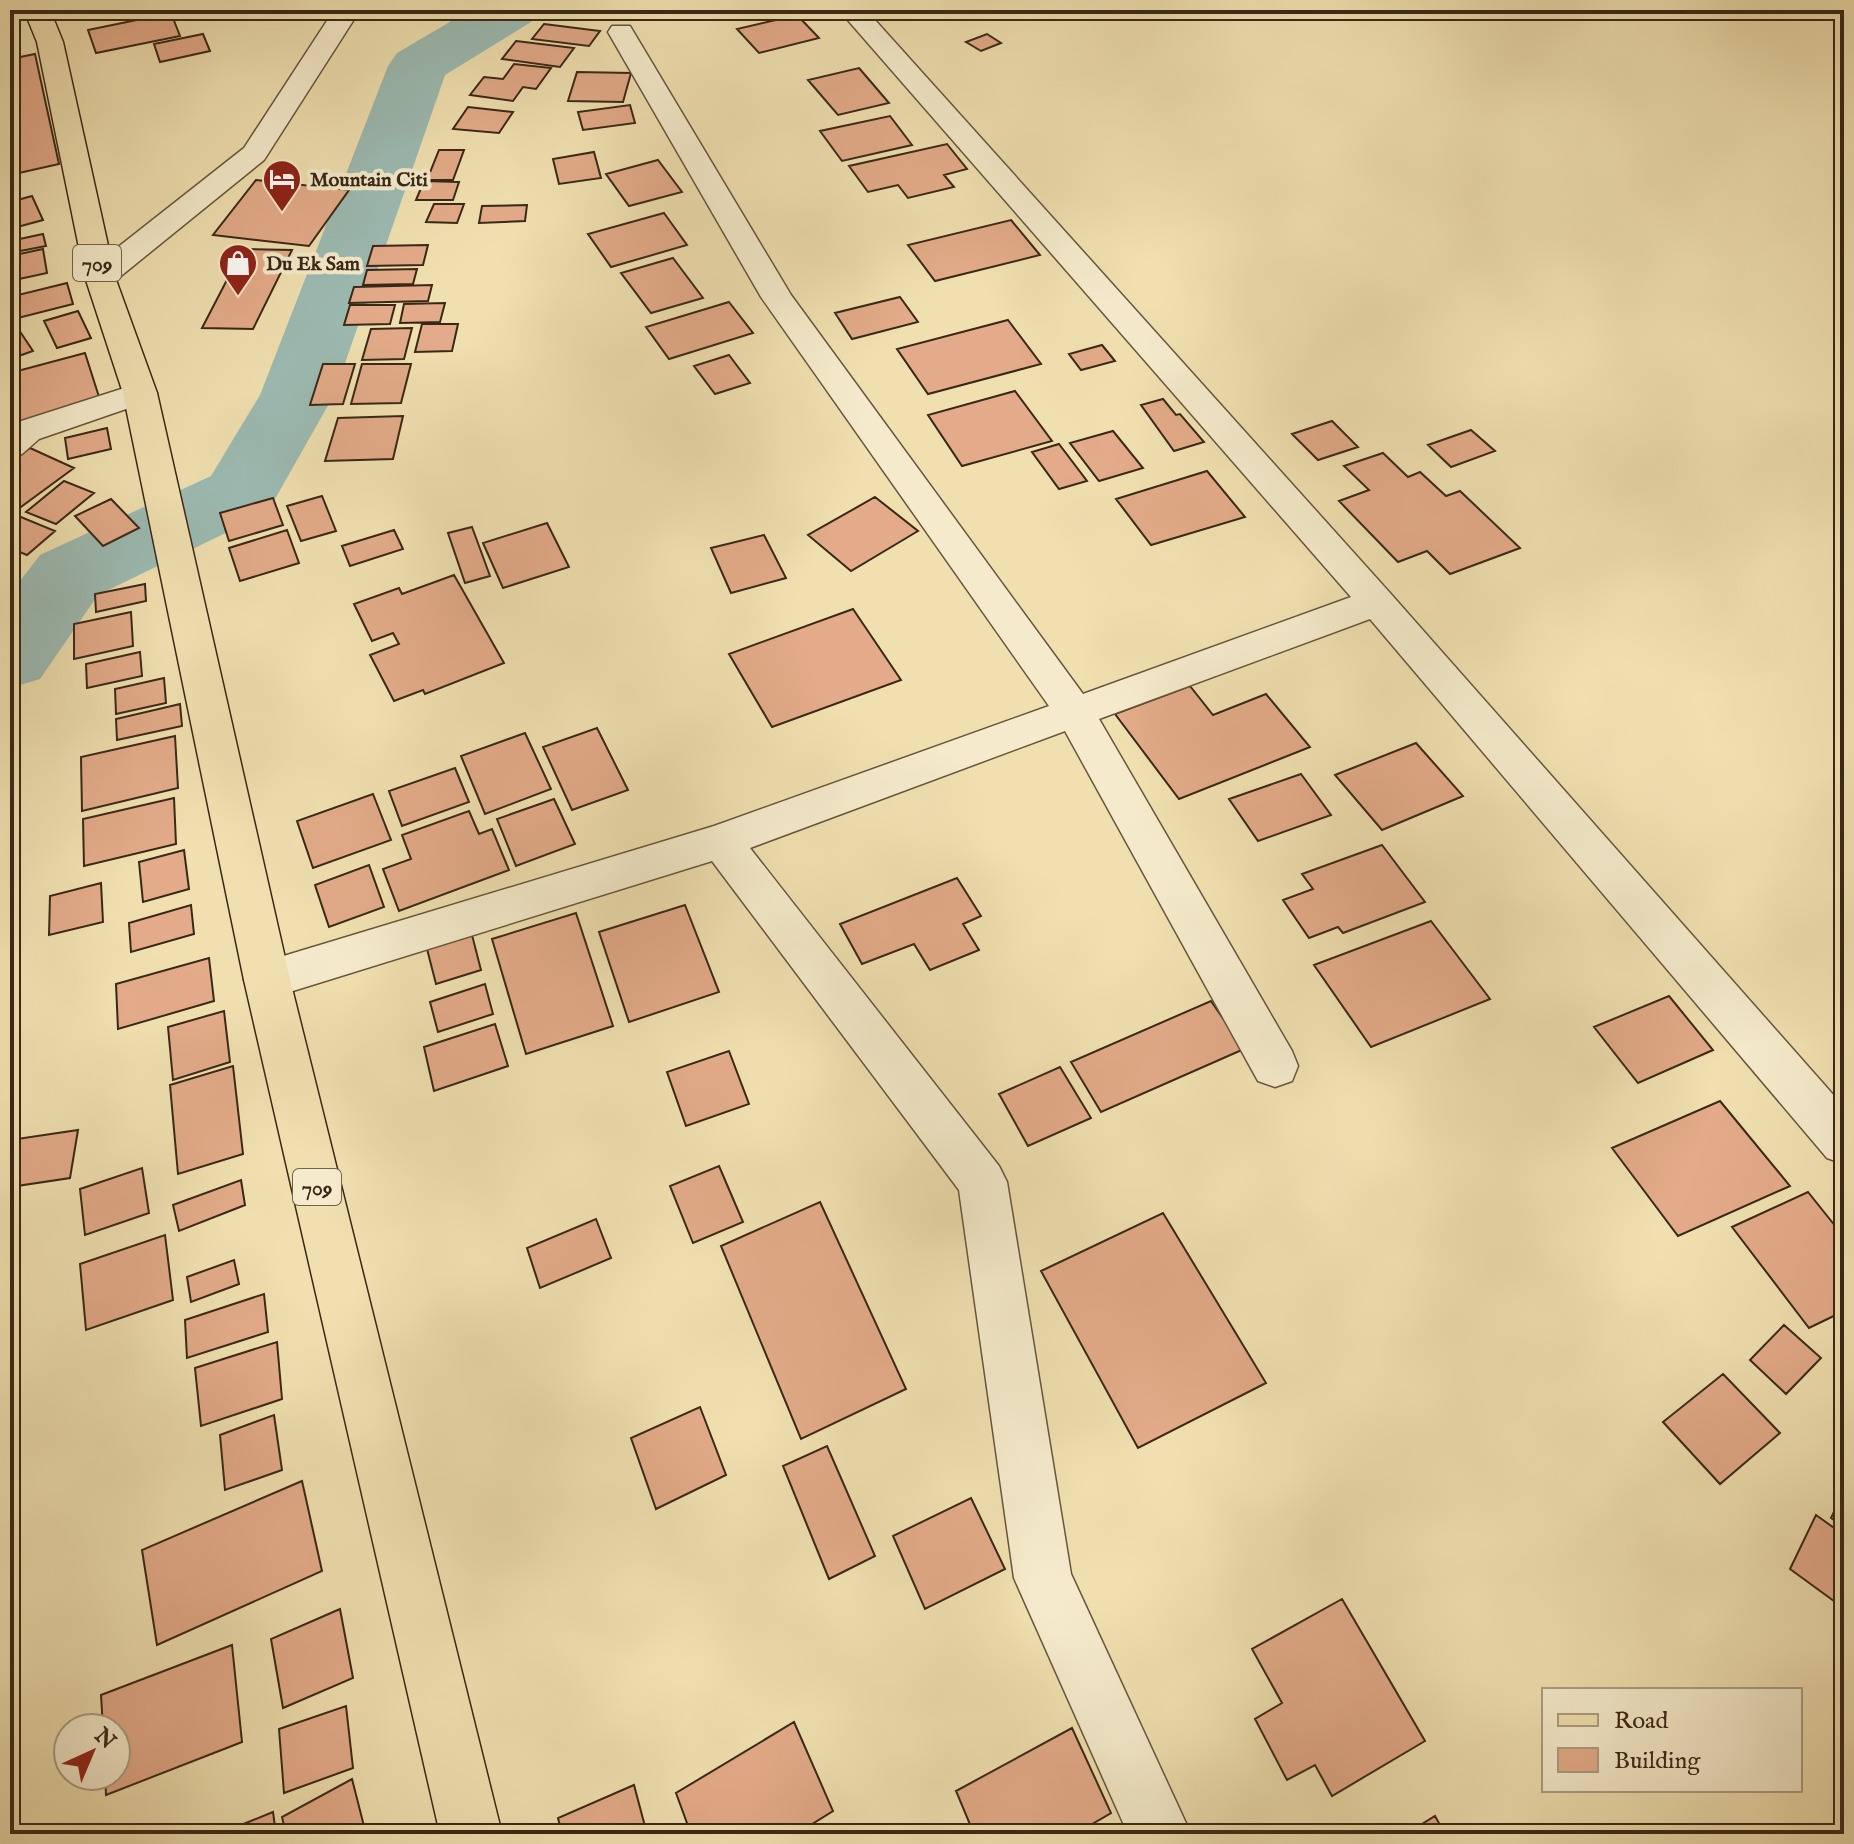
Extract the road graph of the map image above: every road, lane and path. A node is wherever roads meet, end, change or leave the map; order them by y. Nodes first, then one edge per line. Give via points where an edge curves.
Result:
1 (37, 10) edge
2 (347, 10) edge
3 (852, 10) edge
4 (621, 32) dead end
5 (100, 277) junction
6 (140, 393) junction
7 (10, 446) edge
8 (1377, 602) junction
9 (1074, 711) junction
10 (721, 841) junction
11 (267, 980) junction
12 (1275, 1066) dead end
13 (1844, 1142) edge
14 (471, 1834) edge
15 (1160, 1834) edge

1 - 5 main road, 709 via 50,42
2 - 5 street via 254,154
3 - 8 street
4 - 9 street via 777,297
5 - 6 main road, 709
6 - 7 street via 27,431
6 - 11 main road, 709
8 - 9 street
8 - 13 street
9 - 10 street
9 - 12 street
10 - 11 street
10 - 15 street via 982,1182 1043,1578
11 - 14 main road, 709

